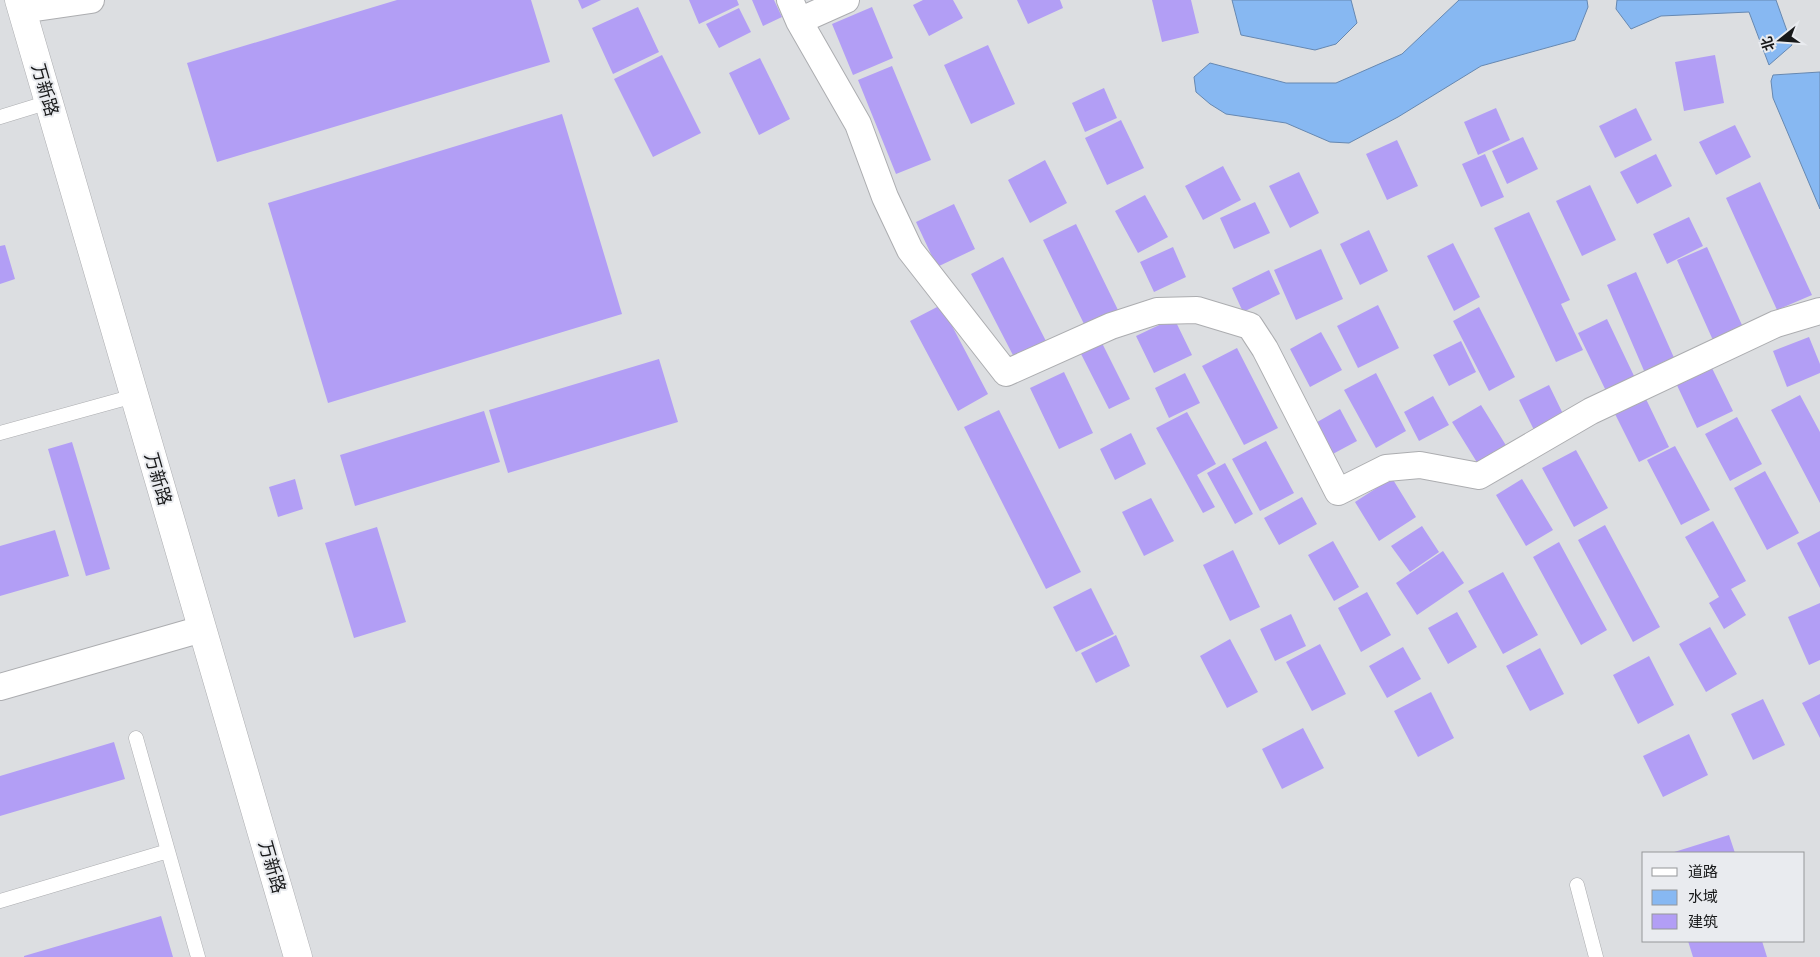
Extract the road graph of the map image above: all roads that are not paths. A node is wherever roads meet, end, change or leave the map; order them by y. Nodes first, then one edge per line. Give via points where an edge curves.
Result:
1 (91, 0) edge
2 (846, 0) edge
3 (21, 5) edge
4 (795, 11) edge
5 (49, 102) junction
6 (0, 117) edge
7 (1820, 311) edge
8 (134, 396) junction
9 (0, 433) edge
10 (202, 628) junction
11 (0, 687) edge
12 (136, 738) dead end
13 (168, 852) junction
14 (1577, 885) dead end
15 (0, 901) edge
16 (198, 957) edge
17 (298, 957) edge
18 (1596, 957) edge

1 - 3 street
2 - 4 street
3 - 5 street, 万新路
4 - 7 street via 858,124 885,197 910,250 1006,373 1111,326 1157,311 1198,310 1250,326 1338,492 1386,468 1420,465 1479,476 1591,411 1776,324
5 - 6 lane
5 - 8 street, 万新路
8 - 9 lane
8 - 10 street, 万新路
10 - 11 street
10 - 17 street, 万新路
12 - 13 lane
13 - 15 lane
13 - 16 lane
14 - 18 lane

